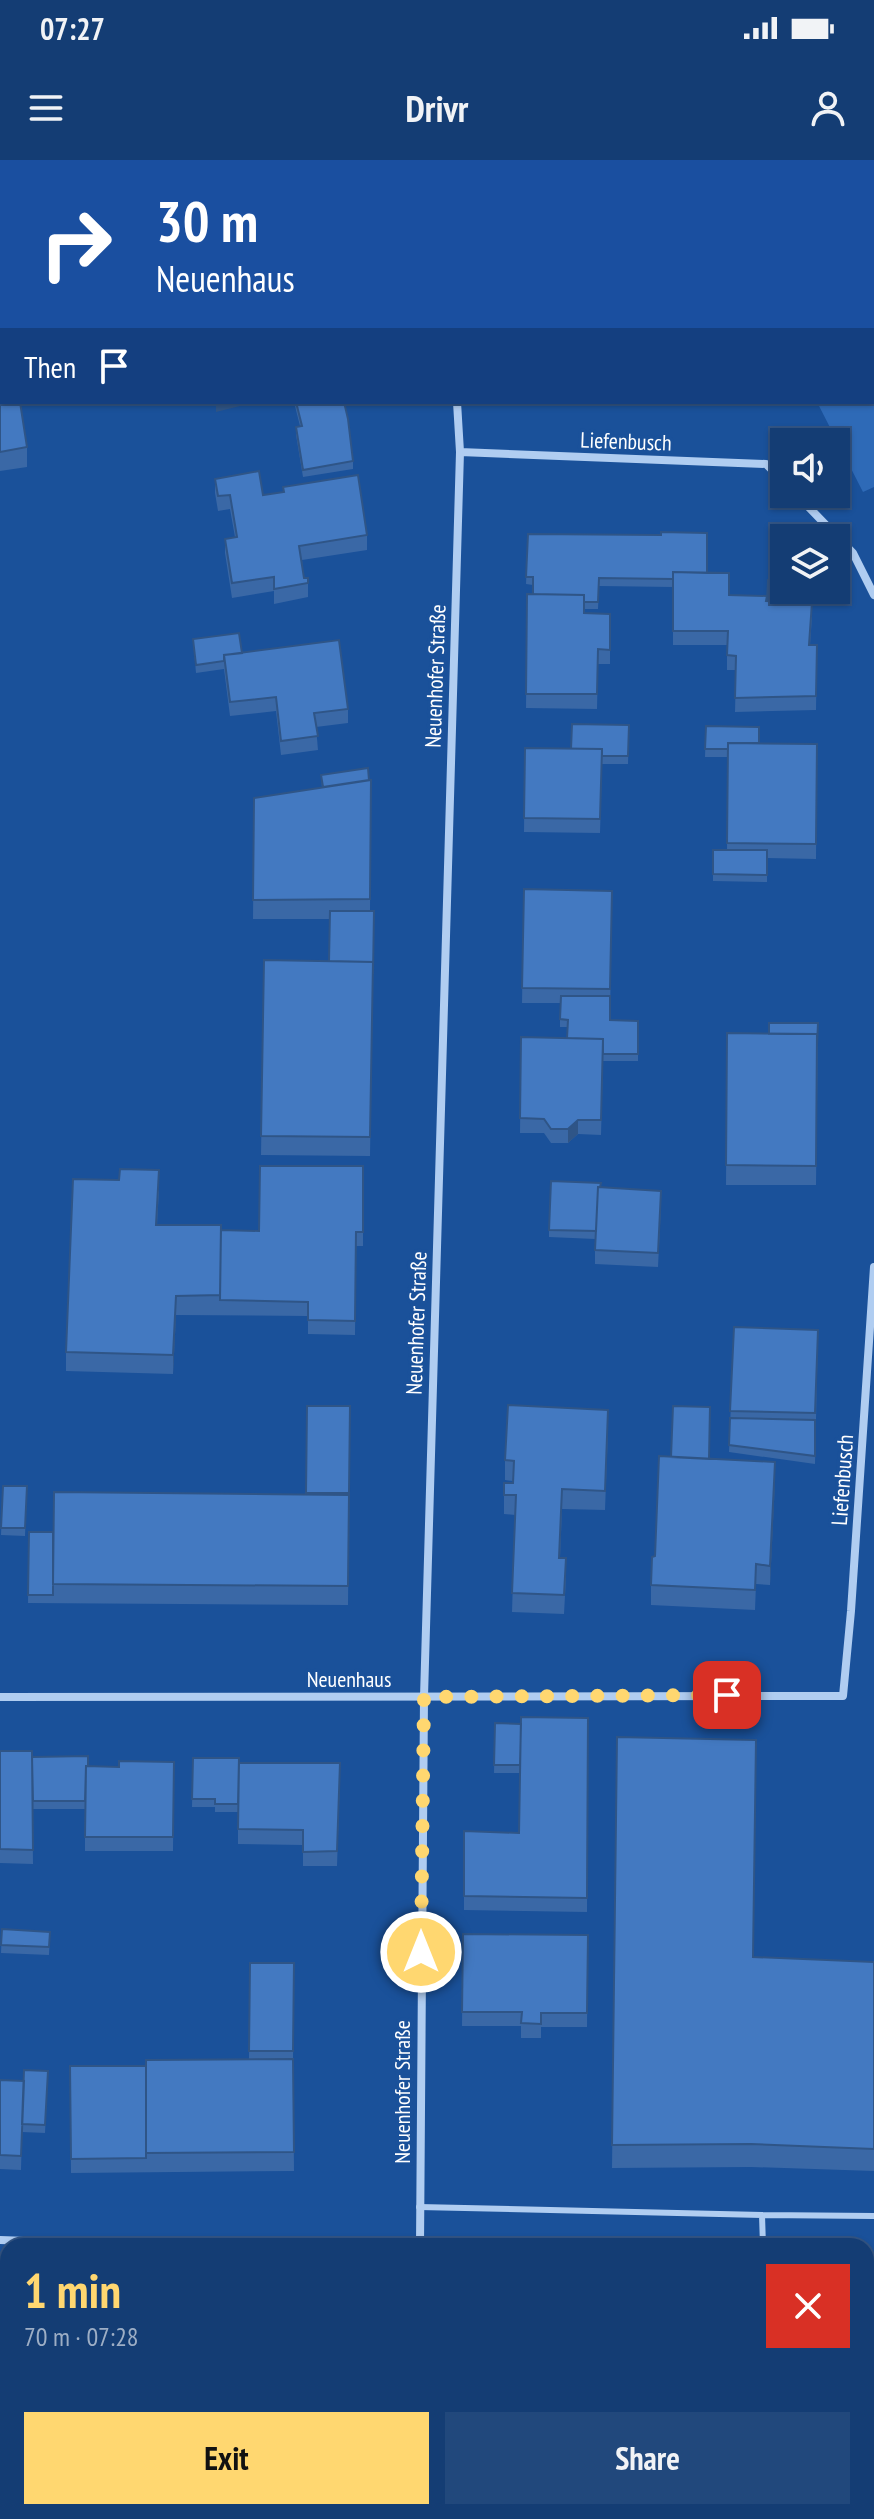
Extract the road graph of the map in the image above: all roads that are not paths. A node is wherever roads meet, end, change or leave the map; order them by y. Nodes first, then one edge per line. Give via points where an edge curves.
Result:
1 (457, 404) edge
2 (460, 452) junction
3 (770, 468) edge
4 (810, 508) edge
5 (874, 595) edge
6 (874, 1267) edge
7 (843, 1696) joint
8 (0, 1697) edge
9 (424, 1697) junction
10 (419, 2207) junction
11 (762, 2215) junction
12 (874, 2216) edge
13 (420, 2238) edge
14 (763, 2238) edge

1 - 2 street, Neuenhofer Straße
2 - 3 street, Liefenbusch
2 - 9 street, Neuenhofer Straße
4 - 5 street via 853,553
6 - 7 street, Liefenbusch
7 - 9 street, Neuenhaus
8 - 9 street, Neuenhaus
9 - 10 street, Neuenhofer Straße
10 - 11 lane
10 - 13 street, Neuenhofer Straße
11 - 12 lane
11 - 14 lane

